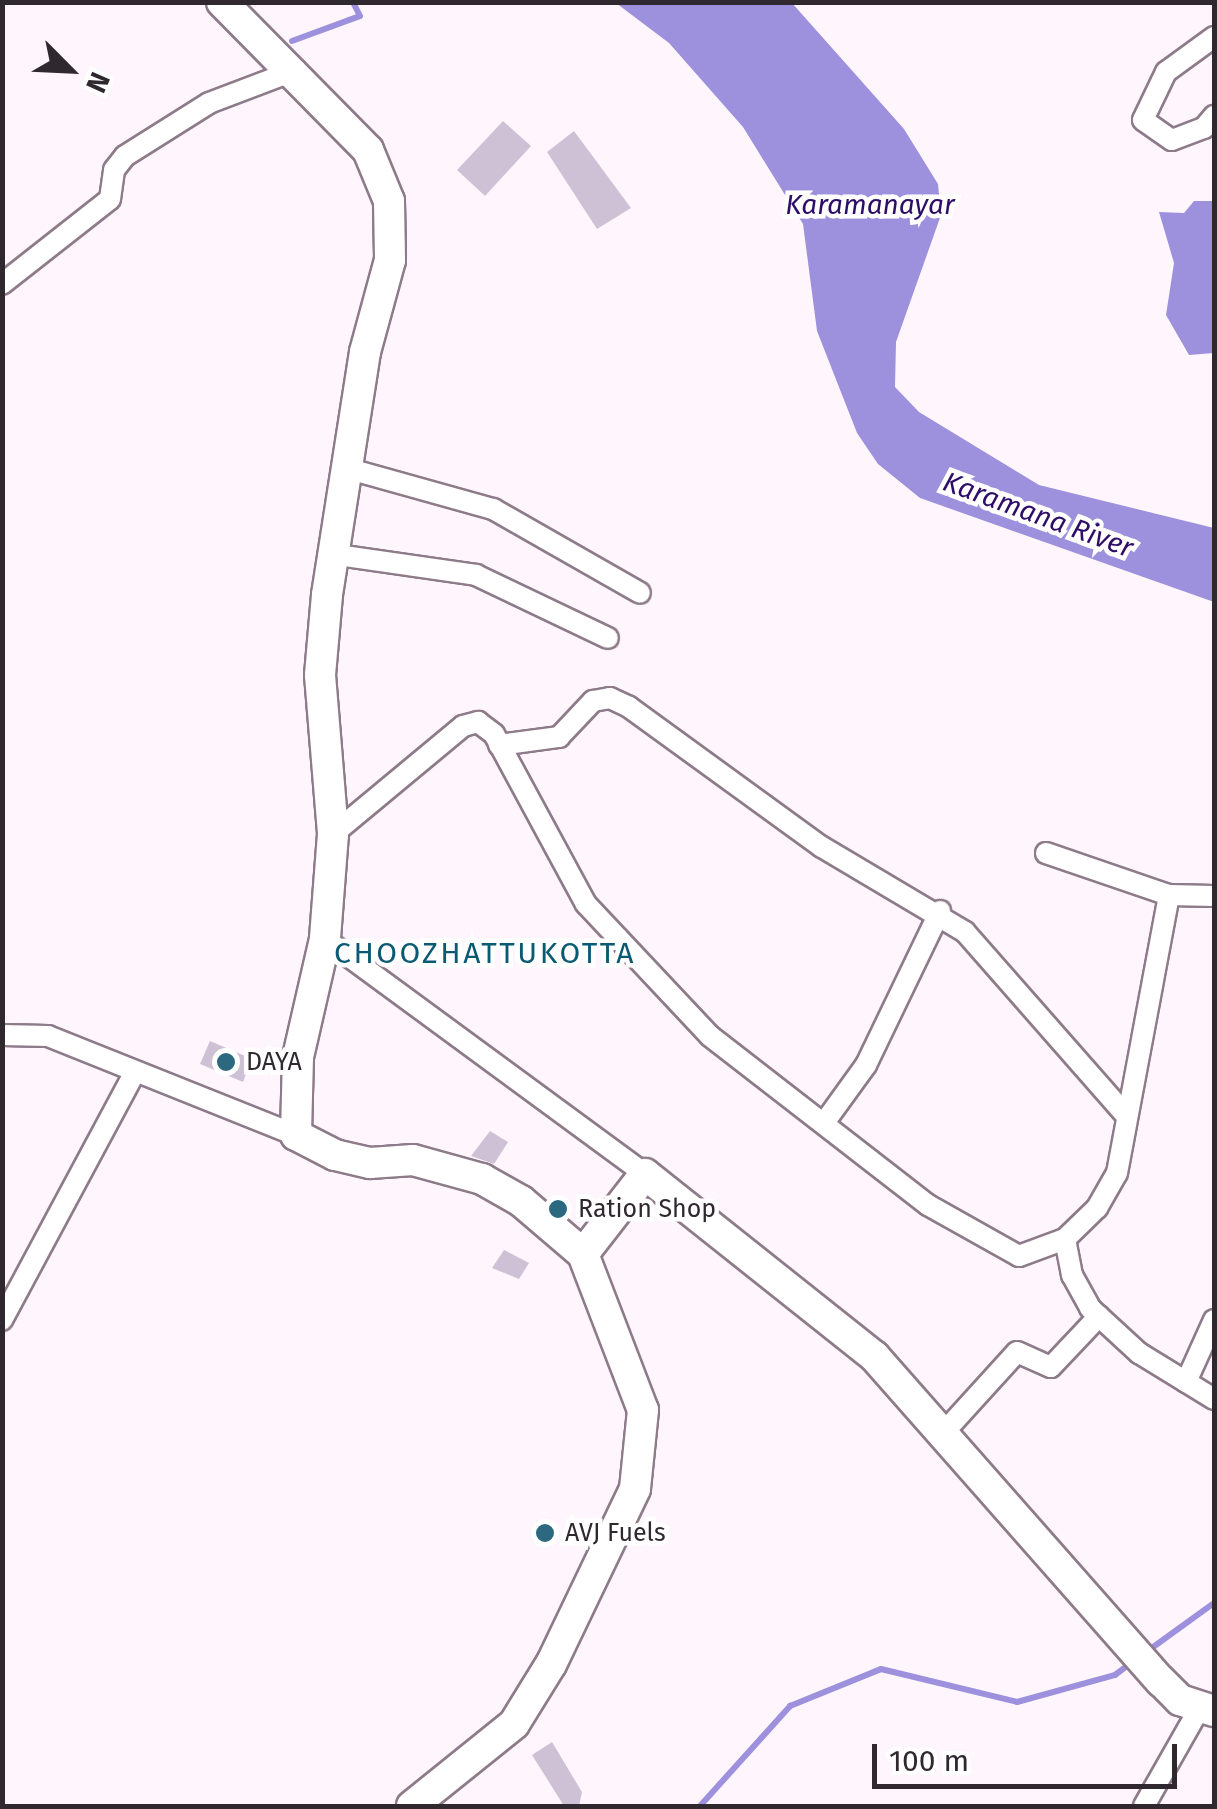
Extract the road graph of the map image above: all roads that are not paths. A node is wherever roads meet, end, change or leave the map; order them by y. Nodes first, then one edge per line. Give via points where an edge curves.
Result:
1 (222, 2) edge
2 (1213, 45) edge
3 (296, 70) junction
4 (1214, 116) edge
5 (2, 284) edge
6 (346, 468) junction
7 (331, 554) junction
8 (640, 593) dead end
9 (608, 638) dead end
10 (500, 745) junction
11 (333, 834) junction
12 (1046, 853) dead end
13 (1169, 895) junction
14 (1214, 896) edge
15 (940, 911) junction
16 (324, 939) junction
17 (2, 1035) edge
18 (134, 1076) junction
19 (1126, 1115) junction
20 (824, 1123) junction
21 (296, 1136) junction
22 (645, 1174) junction
23 (1066, 1238) junction
24 (583, 1254) junction
25 (1099, 1316) junction
26 (2, 1320) edge
27 (1214, 1320) edge
28 (1186, 1382) junction
29 (1214, 1399) edge
30 (946, 1430) junction
31 (1207, 1710) edge
32 (412, 1806) edge
33 (1144, 1806) edge

1 - 3 main road
2 - 4 street via 1166,72 1143,120 1172,140 1204,128
3 - 5 street via 209,103 125,156 114,170 110,199
3 - 6 main road via 368,150 389,201 390,260 365,352
6 - 7 main road
6 - 8 street via 493,509
7 - 9 street via 476,575
7 - 11 main road via 320,675
10 - 11 street via 486,727 470,721
10 - 15 street via 560,736 593,701 610,698 822,846
10 - 20 street via 586,904 710,1036
11 - 16 main road
12 - 13 street
13 - 14 street
13 - 19 street
15 - 19 street via 994,962
15 - 20 street via 866,1065
16 - 21 main road via 298,1057
16 - 22 street
17 - 18 street via 48,1036
18 - 21 street
18 - 26 street
19 - 23 street via 1117,1173 1097,1208
20 - 23 street via 993,1247 1019,1256
21 - 24 main road via 335,1156 370,1163 413,1160 482,1179
22 - 24 main road
22 - 30 main road via 846,1332
23 - 25 street via 1072,1275
24 - 32 main road via 643,1410 634,1489 551,1664 514,1724
25 - 28 street via 1139,1353
25 - 30 street via 1051,1367 1016,1352
27 - 28 street
28 - 29 street
30 - 31 main road via 1161,1681
31 - 33 street

